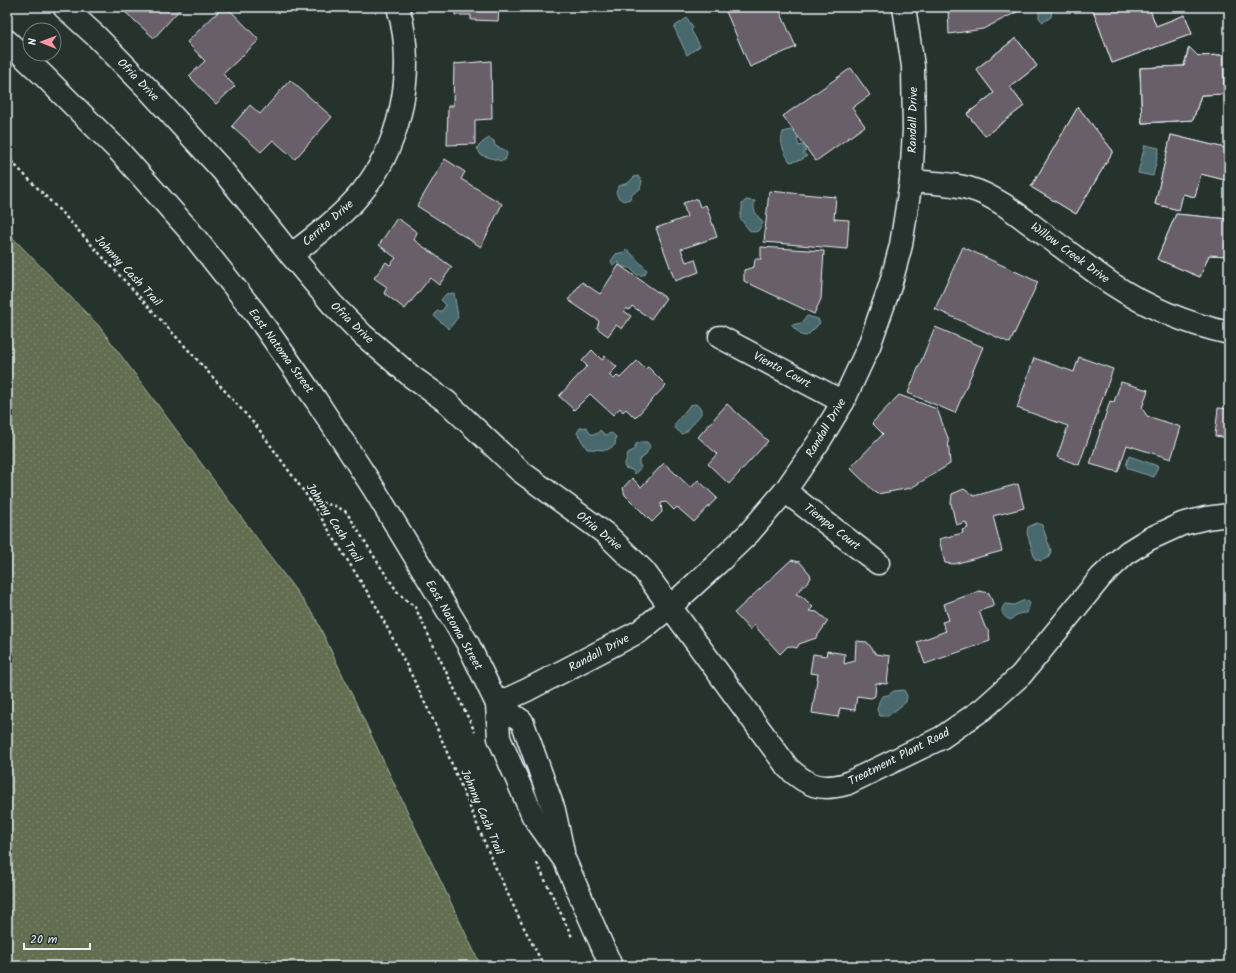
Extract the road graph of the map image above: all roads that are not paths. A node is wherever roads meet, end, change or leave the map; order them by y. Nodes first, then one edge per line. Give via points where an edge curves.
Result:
1 (64, 7) edge
2 (398, 7) edge
3 (904, 7) edge
4 (7, 41) edge
5 (911, 181) junction
6 (290, 255) junction
7 (1229, 333) edge
8 (720, 337) dead end
9 (843, 402) junction
10 (785, 491) junction
11 (1229, 515) edge
12 (878, 563) dead end
13 (671, 606) junction
14 (497, 704) junction
15 (611, 966) edge

1 - 6 street, Ofria Drive via 97,37 222,170
2 - 6 street, Cerrito Drive via 404,36 405,80 390,143 381,163 356,199 341,215
3 - 5 street, Randall Drive via 913,66 914,130
4 - 14 street, East Natoma Street via 119,151 189,230 255,313 316,400 378,496 468,644
5 - 7 street, Willow Creek Drive via 971,189 991,198 1010,209 1112,284 1145,303 1178,318
5 - 9 street, Randall Drive via 901,245 890,286 869,346
6 - 13 street, Ofria Drive via 332,304 363,335 412,377 447,402 520,471 606,534 644,571
8 - 9 street, Viento Court
9 - 10 street, Randall Drive
10 - 12 street, Tiempo Court
10 - 13 street, Randall Drive via 749,533
11 - 13 street, Treatment Plant Road via 1182,524 1128,552 1101,577 1021,675 983,709 941,738 835,787 817,787 801,780 788,768
13 - 14 street, Randall Drive via 640,631
14 - 15 street, East Natoma Street via 499,738 534,816 565,861

